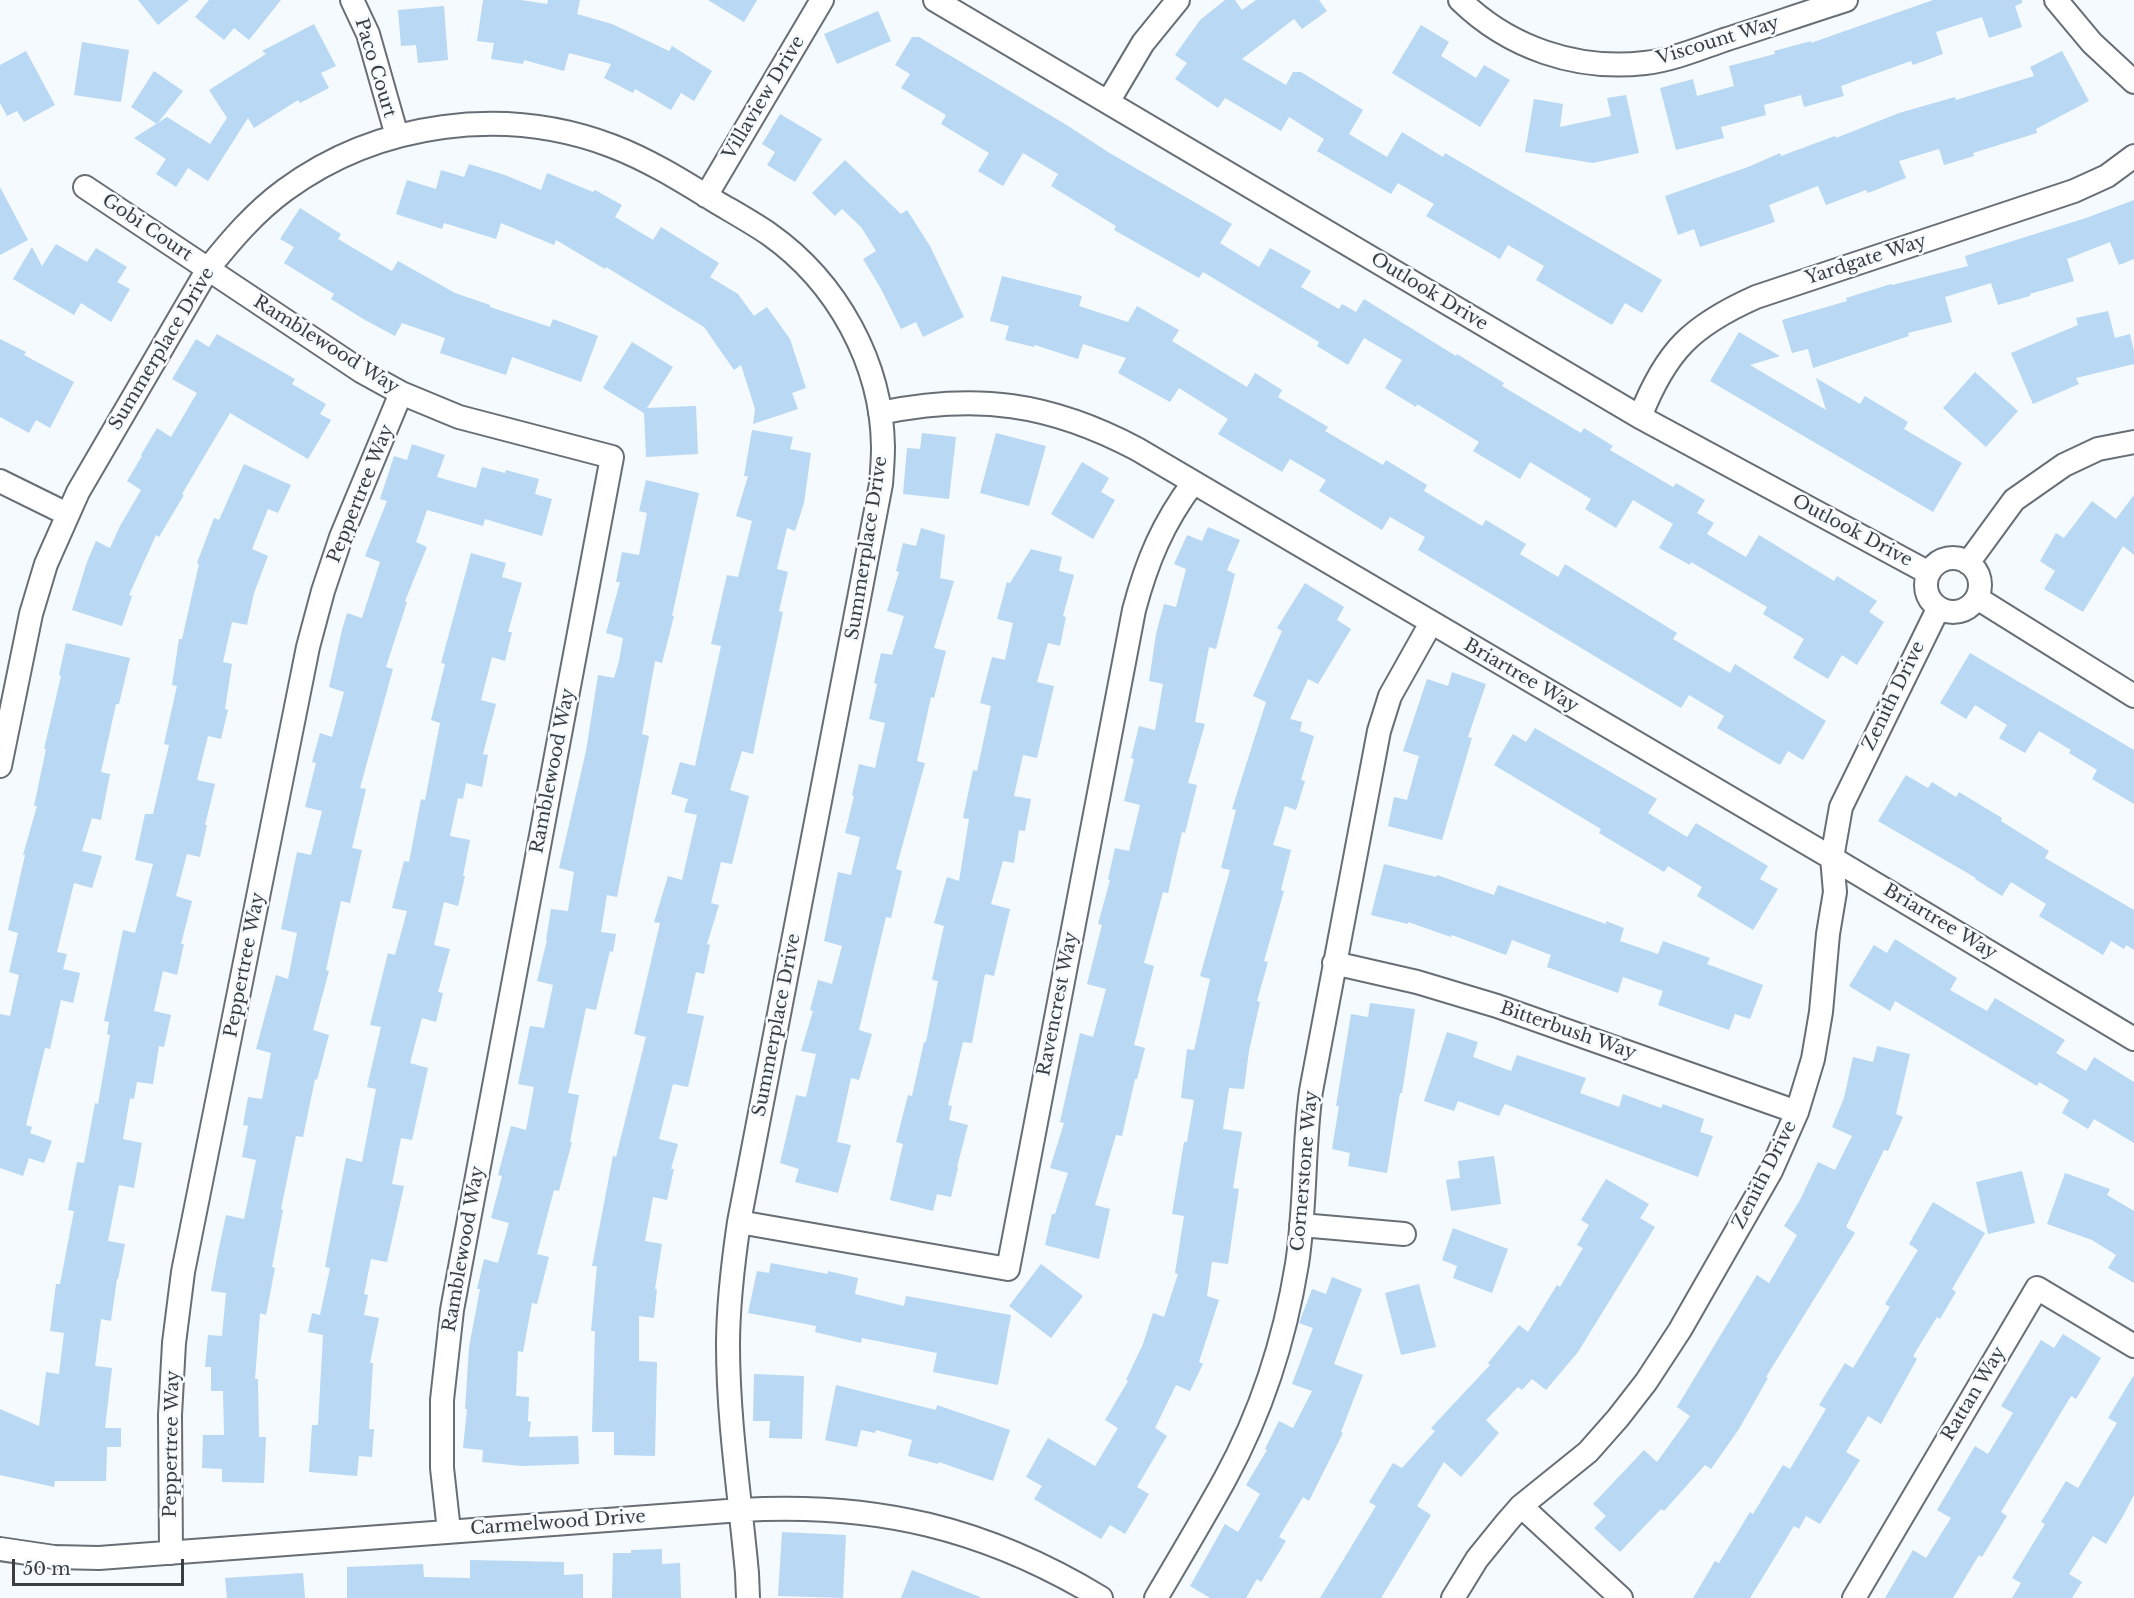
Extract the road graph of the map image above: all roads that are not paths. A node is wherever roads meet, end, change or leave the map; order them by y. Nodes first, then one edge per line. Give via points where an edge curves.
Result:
1 (352, 0) edge
2 (822, 0) edge
3 (935, 0) edge
4 (1178, 0) edge
5 (1460, 0) edge
6 (1846, 0) edge
7 (2056, 0) edge
8 (2134, 82) edge
9 (1108, 102) junction
10 (397, 136) junction
11 (2134, 156) edge
12 (85, 187) dead end
13 (706, 196) junction
14 (208, 269) junction
15 (401, 393) junction
16 (880, 413) junction
17 (1640, 417) junction
18 (2134, 442) edge
19 (0, 481) edge
20 (1193, 483) junction
21 (68, 514) junction
22 (1968, 563) junction
23 (1929, 573) junction
24 (1977, 598) junction
25 (1938, 609) junction
26 (1431, 623) junction
27 (2134, 696) edge
28 (0, 766) edge
29 (1832, 858) junction
30 (1334, 963) junction
31 (2134, 1038) edge
32 (1797, 1112) junction
33 (739, 1222) junction
34 (1302, 1225) junction
35 (1404, 1234) dead end
36 (2134, 1346) edge
37 (1521, 1506) junction
38 (741, 1510) junction
39 (449, 1532) junction
40 (0, 1549) edge
41 (171, 1553) junction
42 (748, 1598) edge
43 (1101, 1598) edge
44 (1156, 1598) edge
45 (1453, 1598) edge
46 (1621, 1598) edge
47 (1854, 1598) edge

1 - 10 street, Paco Court via 368,34
2 - 13 street, Villaview Drive
3 - 9 street, Outlook Drive
4 - 9 street via 1143,43
5 - 6 street, Viscount Way via 1485,22 1518,42 1562,58 1608,65 1646,63 1682,54
7 - 8 street via 2092,43
9 - 17 street, Outlook Drive
10 - 13 street, Summerplace Drive via 470,124 542,128 612,146 645,160
10 - 14 street, Summerplace Drive via 348,154 286,190 238,232
11 - 17 street, Yardgate Way via 2107,176 2074,190 1727,310 1678,348 1659,373
12 - 14 street, Gobi Court
13 - 16 street, Summerplace Drive via 770,234 824,285 862,348
14 - 15 street, Ramblewood Way via 361,371
14 - 21 street, Summerplace Drive
15 - 39 street, Ramblewood Way via 459,417 612,457 449,1332 442,1400 442,1468
15 - 41 street, Peppertree Way via 341,537 308,647 188,1249 174,1343
16 - 20 street, Briartree Way via 951,402 1039,410 1106,433
16 - 33 street, Summerplace Drive via 881,484
17 - 23 street, Outlook Drive
18 - 22 street via 2098,449 2064,465 2014,500
19 - 21 street
20 - 26 street, Briartree Way
20 - 33 street, Ravencrest Way via 1158,537 1143,573 1134,610 1008,1269
21 - 28 street, Summerplace Drive via 46,564 31,614
22 - 23 street via 1946,559 1937,562
22 - 24 street via 1980,580
23 - 25 street via 1927,595
24 - 25 street via 1956,613
24 - 27 street
25 - 29 street, Zenith Drive via 1842,807
26 - 29 street, Briartree Way
26 - 30 street, Cornerstone Way via 1390,696 1379,730
29 - 31 street, Briartree Way
29 - 32 street, Zenith Drive via 1835,892 1821,1012 1813,1059
30 - 32 street, Bitterbush Way via 1497,1006
30 - 34 street, Cornerstone Way via 1306,1123
32 - 37 street, Zenith Drive via 1771,1171 1646,1382 1588,1452
33 - 38 street, Summerplace Drive via 728,1345
34 - 35 street
34 - 44 street, Cornerstone Way via 1289,1308 1255,1416 1226,1478
36 - 47 street, Rattan Way via 2037,1288
37 - 45 street, Zenith Drive via 1477,1559
37 - 46 street
38 - 39 street, Carmelwood Drive
38 - 42 street, Summerplace Drive
38 - 43 street, Carmelwood Drive via 842,1509 957,1531 1013,1551
39 - 41 street, Carmelwood Drive
40 - 41 street, Carmelwood Drive via 54,1557

